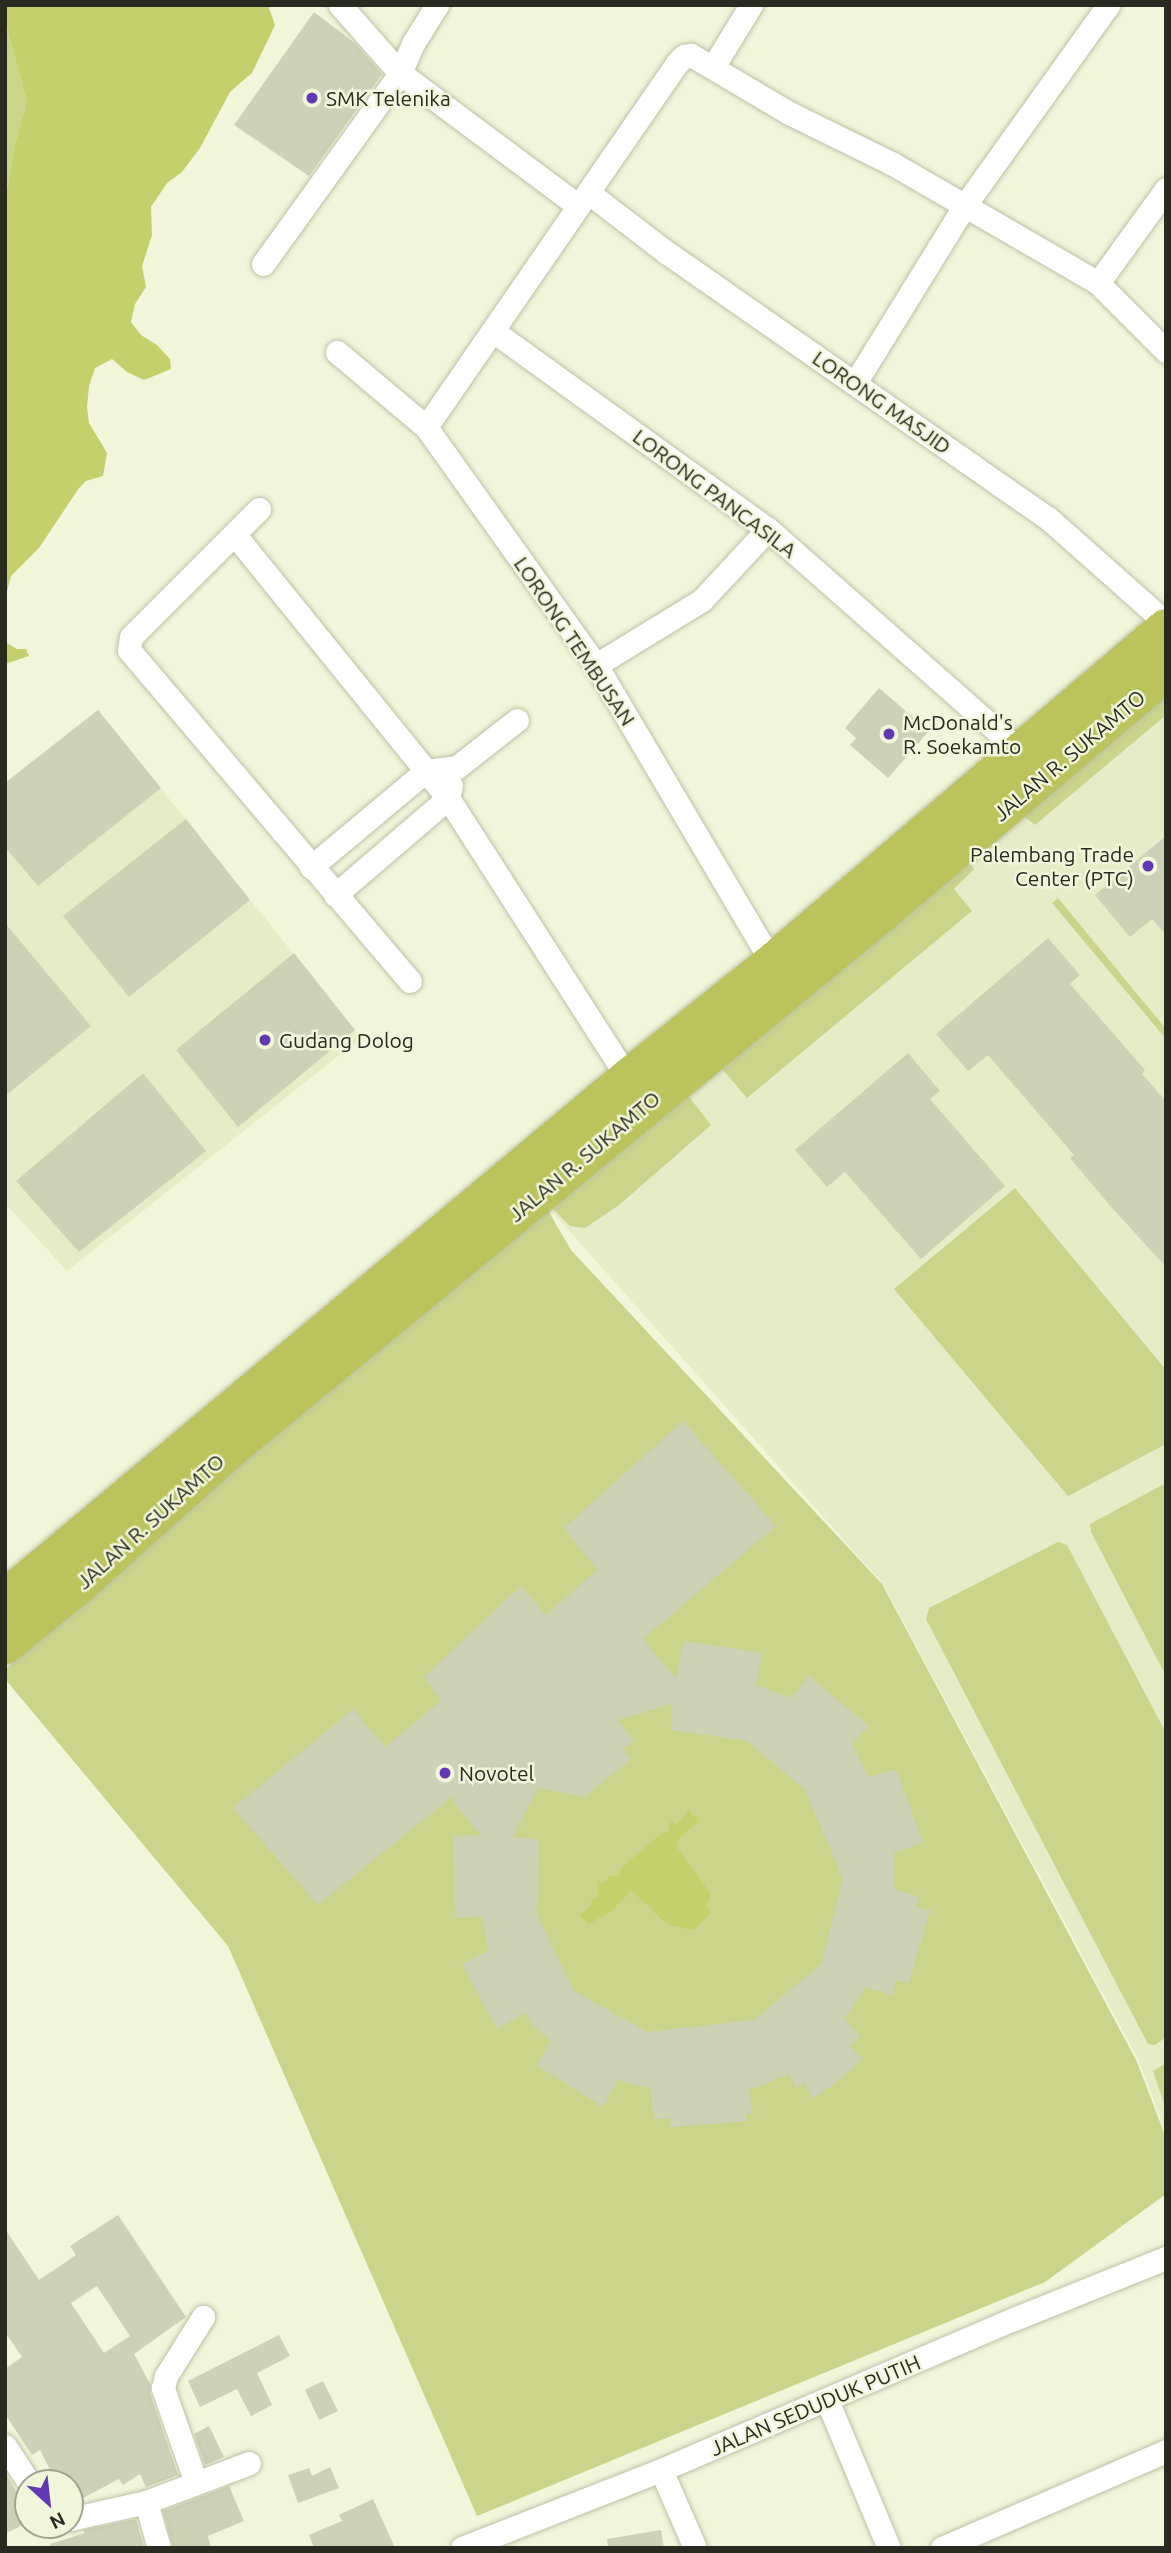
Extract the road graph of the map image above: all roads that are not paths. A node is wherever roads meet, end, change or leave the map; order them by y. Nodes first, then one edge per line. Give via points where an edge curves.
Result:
1 (340, 5) edge
2 (437, 5) edge
3 (751, 5) edge
4 (1108, 5) edge
5 (713, 67) junction
6 (400, 74) junction
7 (1166, 189) edge
8 (583, 199) junction
9 (965, 205) junction
10 (263, 264) dead end
11 (1098, 283) junction
12 (493, 331) junction
13 (1166, 351) edge
14 (337, 352) dead end
15 (855, 383) junction
16 (426, 427) junction
17 (259, 509) dead end
18 (768, 529) junction
19 (234, 535) junction
20 (1166, 625) edge
21 (596, 665) junction
22 (1166, 672) edge
23 (517, 720) dead end
24 (1021, 752) junction
25 (457, 767) junction
26 (426, 771) junction
27 (448, 798) junction
28 (311, 867) junction
29 (335, 895) junction
30 (772, 963) junction
31 (410, 981) dead end
32 (628, 1078) junction
33 (5, 1599) edge
34 (5, 1645) edge
35 (1164, 2265) edge
36 (203, 2318) dead end
37 (827, 2400) junction
38 (5, 2446) edge
39 (1166, 2451) edge
40 (249, 2463) dead end
41 (20, 2469) edge
42 (660, 2470) junction
43 (196, 2483) junction
44 (146, 2502) junction
45 (84, 2516) edge
46 (159, 2548) edge
47 (462, 2548) edge
48 (695, 2548) edge
49 (889, 2548) edge
50 (942, 2548) edge

1 - 6 street, LORONG MASJID
2 - 6 street
3 - 5 street
4 - 9 street
5 - 8 street via 684,56
5 - 9 street via 789,113
6 - 8 street, LORONG MASJID
6 - 10 street
7 - 11 street
8 - 12 street
8 - 15 street, LORONG MASJID
9 - 11 street
9 - 15 street
11 - 13 street
12 - 16 street
12 - 18 street, LORONG PANCASILA
14 - 16 street, LORONG TEMBUSAN
15 - 20 street, LORONG MASJID via 1049,519
16 - 21 street, LORONG TEMBUSAN
17 - 19 street
18 - 21 street via 702,600
18 - 24 street, LORONG PANCASILA
19 - 26 street
19 - 28 street via 131,637 129,650
20 - 24 highway, JALAN R. SUKAMTO
21 - 30 street, LORONG TEMBUSAN
22 - 34 highway, JALAN R. SUKAMTO via 265,1420
23 - 25 street
24 - 30 highway, JALAN R. SUKAMTO
25 - 26 street
25 - 27 street
26 - 27 street
26 - 28 street
27 - 29 street
27 - 32 street
28 - 29 street
29 - 31 street
30 - 32 highway, JALAN R. SUKAMTO
32 - 33 highway, JALAN R. SUKAMTO
35 - 37 street, JALAN SEDUDUK PUTIH via 1014,2319
36 - 43 street via 163,2388
37 - 42 street, JALAN SEDUDUK PUTIH
37 - 49 street
38 - 41 street
39 - 50 street
40 - 43 street
42 - 47 street, JALAN SEDUDUK PUTIH
42 - 48 street
43 - 44 street
44 - 45 street
44 - 46 street

